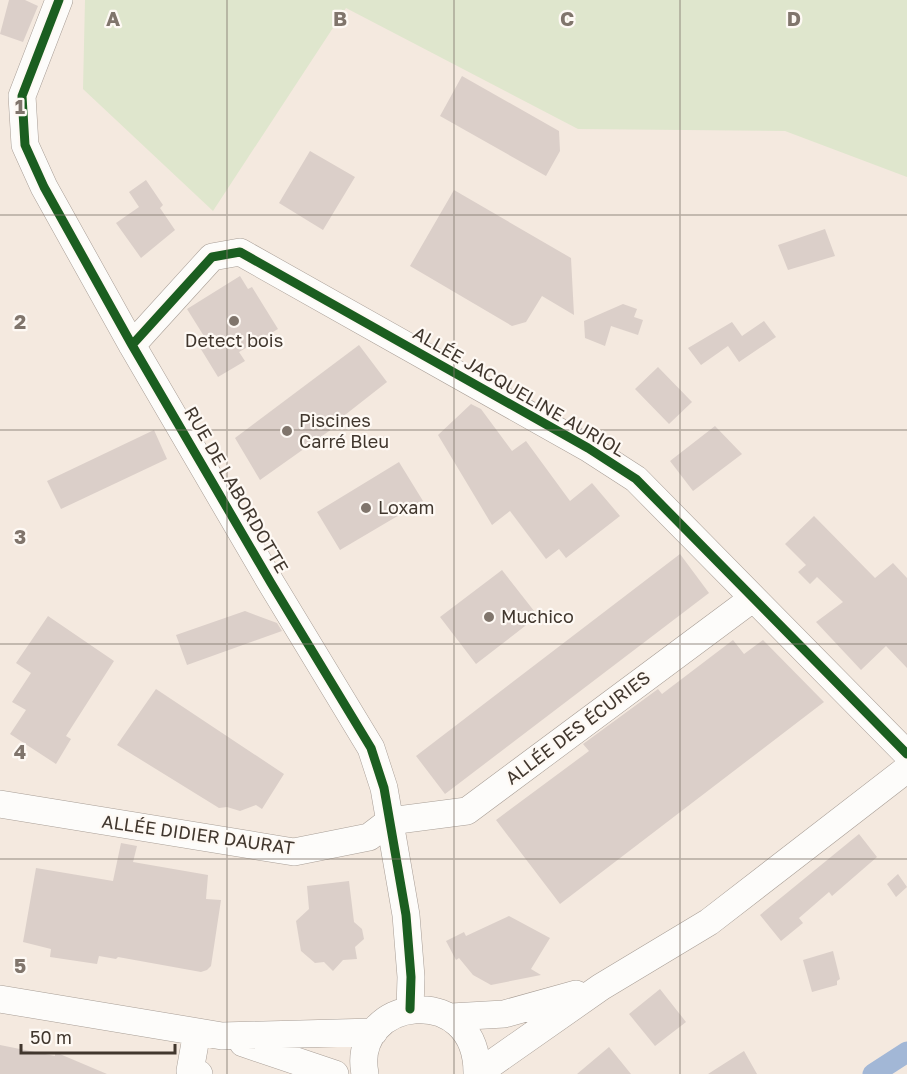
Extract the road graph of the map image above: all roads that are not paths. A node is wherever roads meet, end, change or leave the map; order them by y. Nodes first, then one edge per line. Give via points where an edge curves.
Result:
1 (59, 0) edge
2 (132, 345) junction
3 (752, 599) junction
4 (907, 754) edge
5 (907, 769) edge
6 (0, 804) edge
7 (390, 821) junction
8 (601, 987) junction
9 (0, 999) edge
10 (410, 1009) junction
11 (451, 1017) junction
12 (374, 1032) junction
13 (210, 1034) junction
14 (199, 1074) edge
15 (335, 1074) edge
16 (365, 1074) edge
17 (477, 1074) edge

1 - 2 street, RUE DE LABORDOTTE via 22,96 26,145 44,187
2 - 3 street, ALLÉE JACQUELINE AURIOL via 212,256 240,252 588,448 636,479
2 - 7 street, RUE DE LABORDOTTE via 371,748
3 - 4 street, ALLÉE JACQUELINE AURIOL
3 - 7 street, ALLÉE DES ÉCURIES via 466,811
5 - 8 street via 708,922
6 - 7 street, ALLÉE DIDIER DAURAT via 294,852 369,837
7 - 10 street, RUE DE LABORDOTTE via 410,948
8 - 11 street via 504,1014
8 - 17 street
9 - 13 street
10 - 11 street via 431,1009
10 - 12 street via 390,1017
11 - 17 street via 473,1041
12 - 13 street
12 - 16 street via 366,1048
13 - 14 street via 190,1071
13 - 15 street

